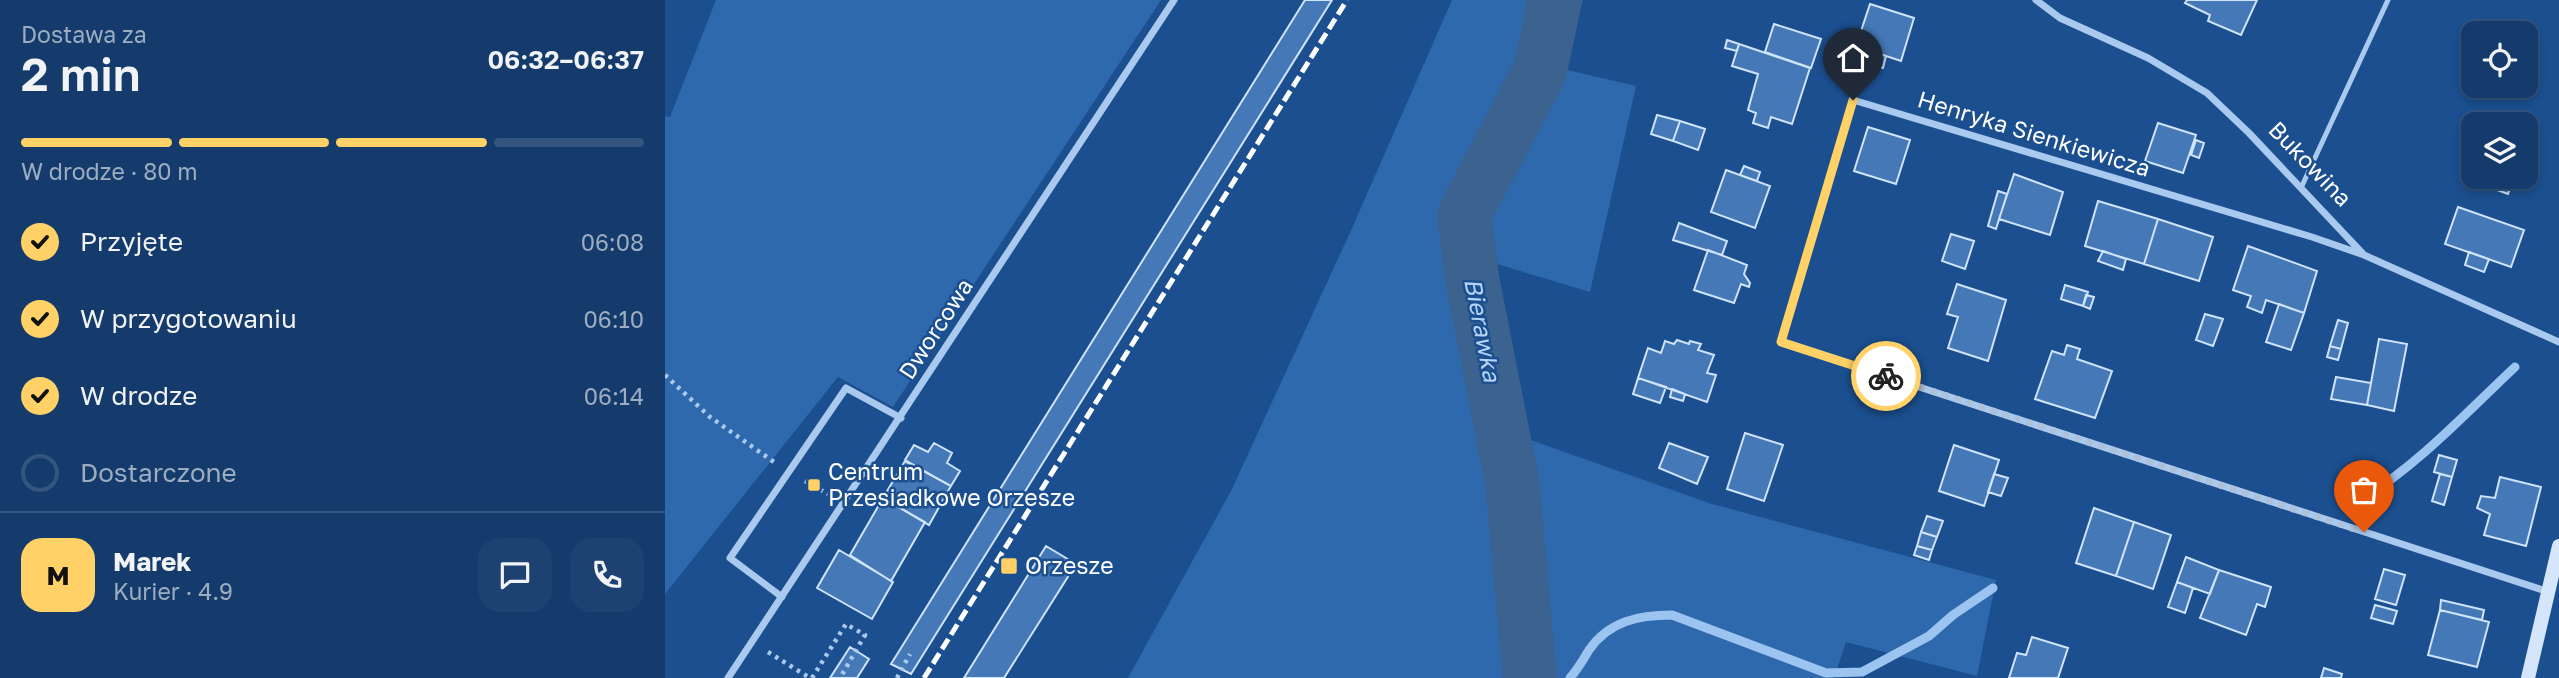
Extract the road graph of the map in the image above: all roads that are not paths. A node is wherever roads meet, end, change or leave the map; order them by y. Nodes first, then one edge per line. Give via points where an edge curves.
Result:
1 (1174, 0) edge
2 (2036, 0) edge
3 (2388, 0) edge
4 (2301, 188) junction
5 (2364, 255) junction
6 (2559, 342) edge
7 (901, 418) junction
8 (2559, 546) edge
9 (2549, 592) junction
10 (782, 597) junction
11 (728, 678) edge
12 (2528, 678) edge

1 - 7 street, Dworcowa
2 - 4 street, Bukowina via 2060,18 2148,58 2207,93
3 - 4 lane
4 - 5 street, Bukowina
5 - 6 street, Bukowina
5 - 9 street, Henryka Sienkiewicza via 1853,100 1781,342
7 - 10 street, Dworcowa
7 - 10 street via 846,388 730,558
8 - 9 street
9 - 12 street
10 - 11 street, Dworcowa

